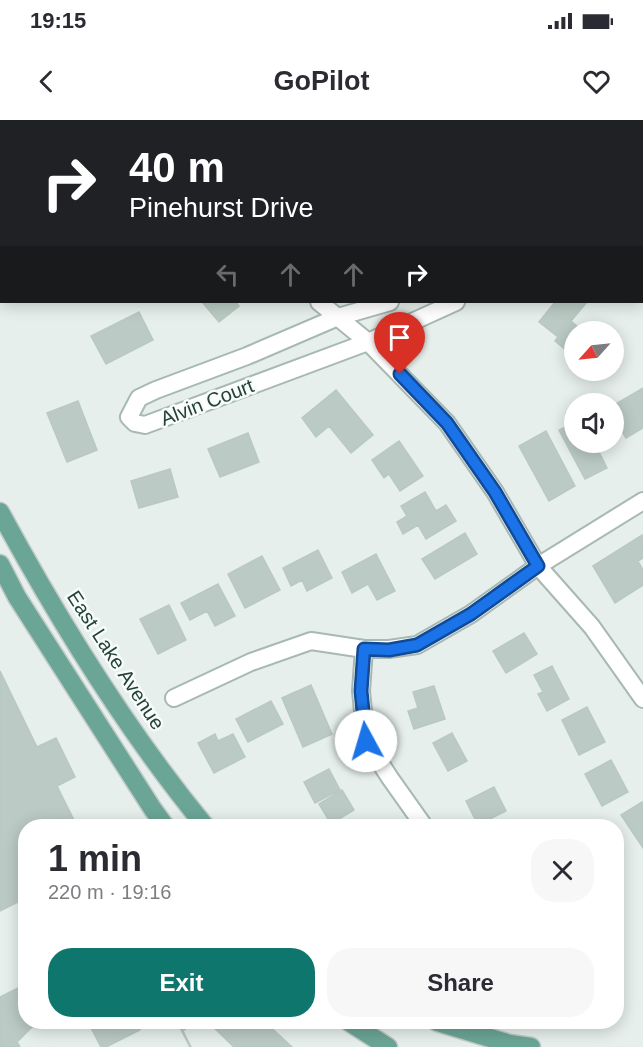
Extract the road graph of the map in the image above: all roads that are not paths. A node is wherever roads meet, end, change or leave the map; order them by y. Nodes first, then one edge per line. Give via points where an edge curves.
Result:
1 (320, 303) edge
2 (387, 303) edge
3 (454, 303) edge
4 (338, 317) junction
5 (368, 342) junction
6 (643, 501) edge
7 (0, 512) edge
8 (0, 564) edge
9 (538, 566) junction
10 (364, 649) junction
11 (174, 698) dead end
12 (643, 699) edge
13 (160, 819) edge
14 (199, 819) edge
15 (419, 819) edge
16 (360, 1029) edge
17 (460, 1029) edge
18 (388, 1047) edge
19 (531, 1047) edge

1 - 4 street
2 - 4 street, Alvin Court
3 - 5 street, Alvin Court
4 - 5 street
4 - 5 street, Alvin Court via 139,398 129,417 145,425
5 - 9 street via 447,423 495,492
6 - 9 street
7 - 14 main road, East Lake Avenue via 73,639
8 - 13 main road via 17,597
9 - 10 street via 471,614 417,645
9 - 12 street via 592,627
10 - 11 street via 311,641 251,662
10 - 15 street via 361,691 366,741
16 - 18 main road
17 - 19 main road

